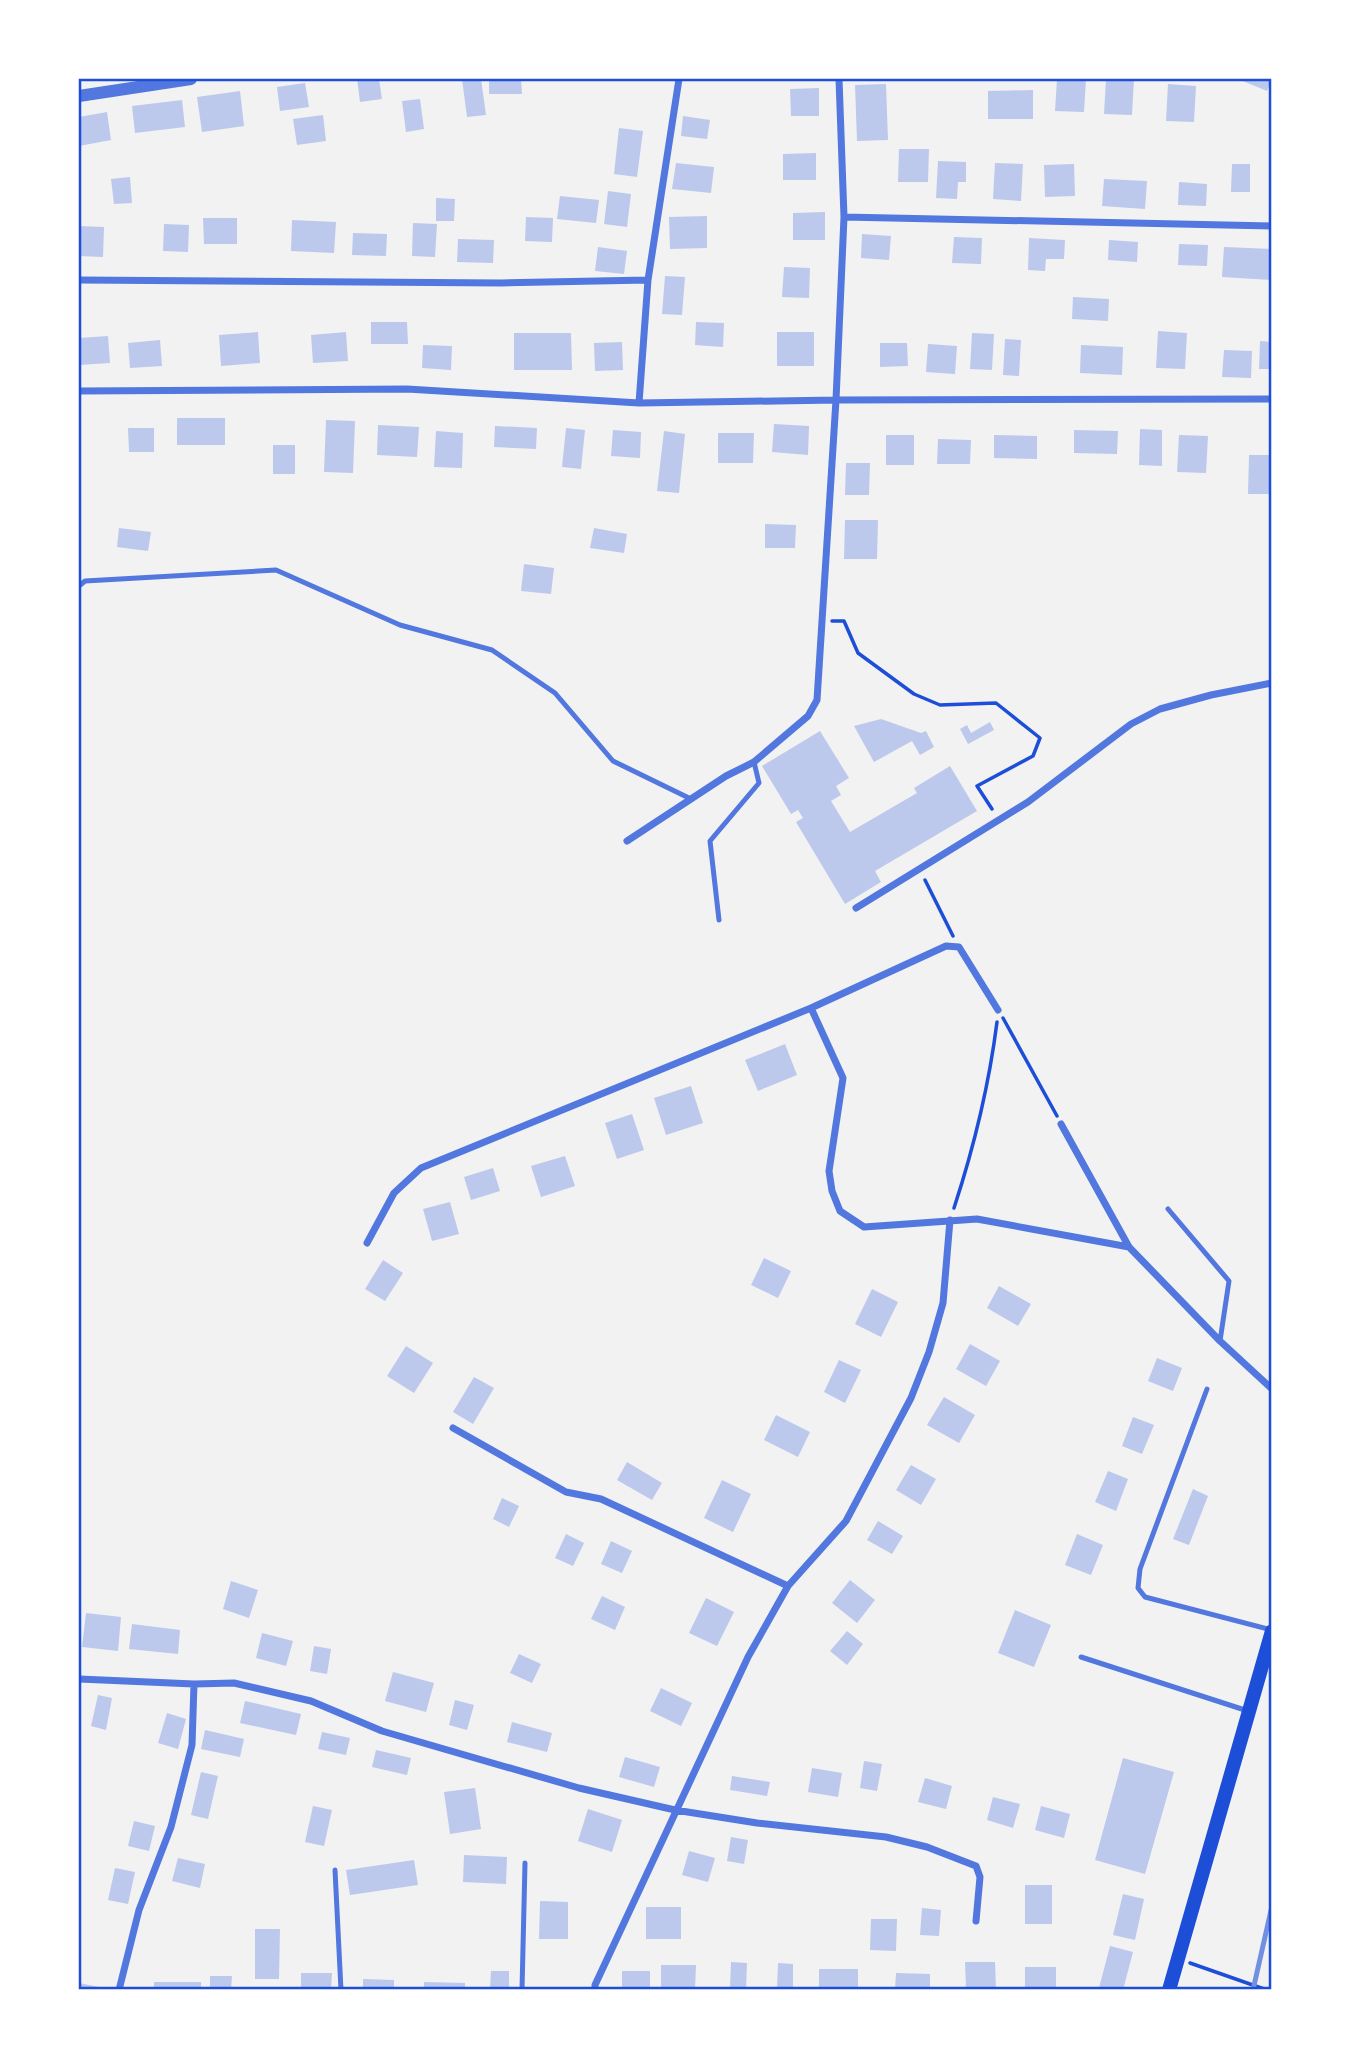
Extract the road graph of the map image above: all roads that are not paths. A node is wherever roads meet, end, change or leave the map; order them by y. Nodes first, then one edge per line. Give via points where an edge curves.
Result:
1 (191, 79) edge
2 (679, 79) edge
3 (839, 79) edge
4 (79, 96) edge
5 (844, 217) junction
6 (1272, 226) edge
7 (79, 279) edge
8 (648, 280) junction
9 (79, 391) edge
10 (1272, 399) edge
11 (836, 400) junction
12 (639, 403) junction
13 (79, 586) edge
14 (1272, 683) edge
15 (754, 762) junction
16 (691, 799) junction
17 (628, 841) dead end
18 (856, 908) dead end
19 (719, 920) dead end
20 (811, 1008) junction
21 (998, 1010) road end
22 (1061, 1124) road end
23 (1168, 1209) dead end
24 (950, 1220) junction
25 (367, 1243) dead end
26 (1129, 1247) junction
27 (1220, 1341) junction
28 (1207, 1389) dead end
29 (1272, 1389) edge
30 (453, 1428) dead end
31 (788, 1586) junction
32 (1272, 1630) edge
33 (1081, 1657) dead end
34 (79, 1679) edge
35 (194, 1684) junction
36 (1250, 1712) junction
37 (675, 1810) junction
38 (524, 1863) dead end
39 (335, 1870) dead end
40 (976, 1921) dead end
41 (119, 1990) edge
42 (341, 1990) edge
43 (522, 1990) edge
44 (595, 1990) edge
45 (1168, 1990) edge

1 - 4 street
2 - 8 street
3 - 5 street
5 - 6 street
5 - 11 street
7 - 8 street
8 - 12 street
9 - 12 street via 407,388
10 - 11 street
11 - 12 street
11 - 15 street via 817,700 814,708
13 - 16 lane via 85,581 275,570 400,625 492,650 555,694 613,761
14 - 18 street via 1160,709 1130,724 1028,802
15 - 16 street
15 - 19 lane via 759,783 710,841
16 - 17 street
20 - 21 street via 946,946 959,947
20 - 24 street via 843,1078 828,1171 840,1211 864,1227
20 - 25 street via 421,1168 394,1193
22 - 26 street
23 - 27 lane via 1229,1281
24 - 26 street via 977,1219
24 - 31 street via 943,1303 911,1398 846,1521
26 - 27 street
27 - 29 street
28 - 32 lane via 1139,1569 1138,1588 1145,1597
30 - 31 street via 566,1492 601,1499
31 - 37 street via 748,1657
32 - 36 main road
33 - 36 lane
34 - 35 street
35 - 37 street via 234,1683 311,1701 394,1735 579,1788
35 - 41 street via 192,1745 171,1827 139,1910
36 - 45 main road
37 - 40 street via 886,1837 927,1847 976,1866 980,1877
37 - 44 street
38 - 43 lane
39 - 42 lane

